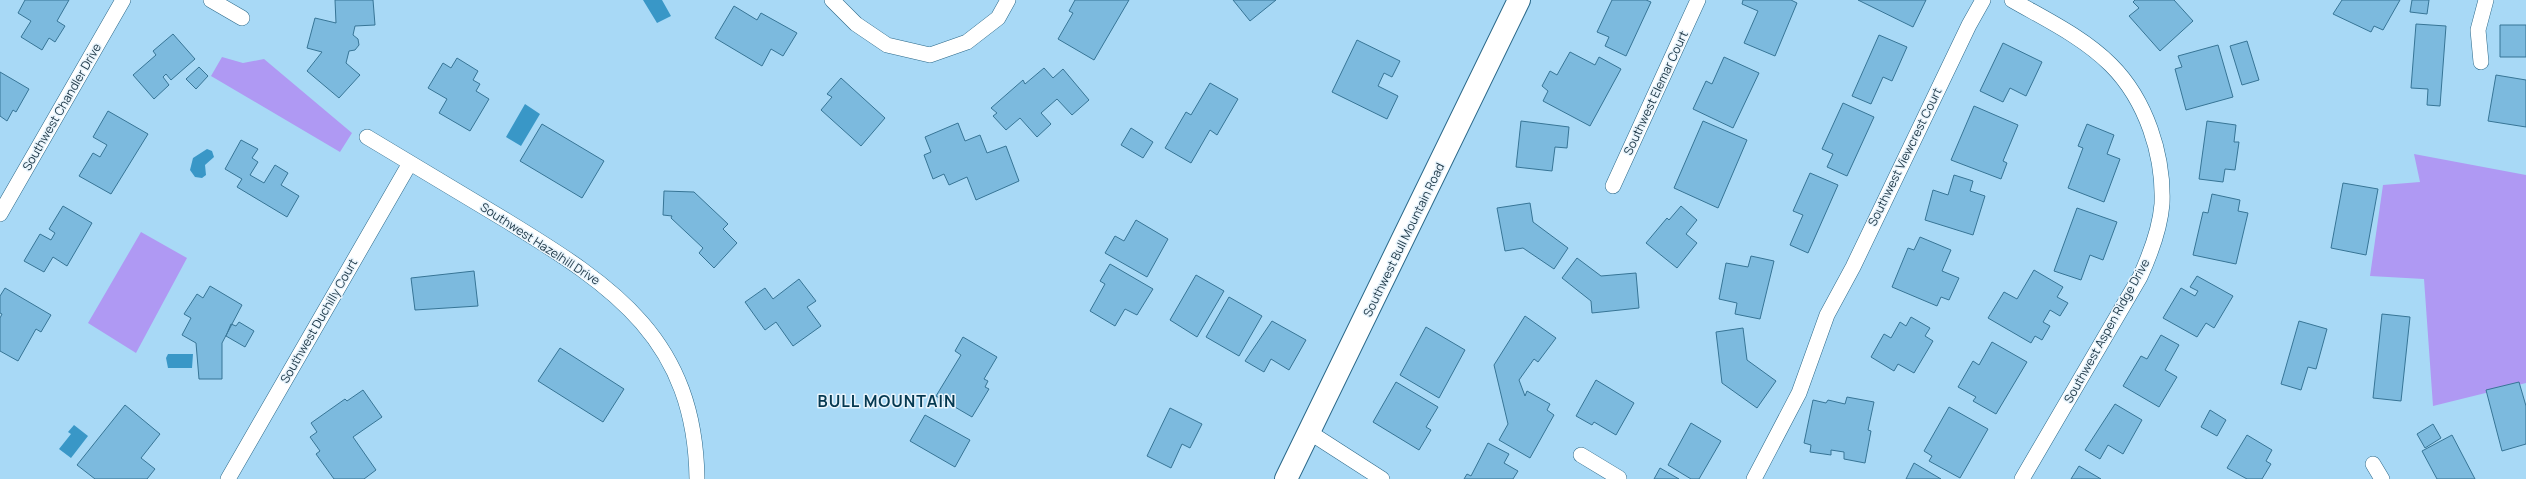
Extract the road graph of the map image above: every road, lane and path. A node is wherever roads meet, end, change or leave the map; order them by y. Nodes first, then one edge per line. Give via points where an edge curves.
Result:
1 (123, 0) edge
2 (211, 0) edge
3 (832, 0) edge
4 (1008, 0) edge
5 (1519, 0) edge
6 (1698, 0) edge
7 (1983, 0) edge
8 (2012, 0) edge
9 (2486, 0) edge
10 (242, 18) dead end
11 (2481, 62) dead end
12 (367, 137) dead end
13 (410, 163) junction
14 (1613, 186) dead end
15 (0, 214) edge
16 (1309, 432) junction
17 (1581, 455) dead end
18 (2373, 464) dead end
19 (1619, 478) edge
20 (228, 479) edge
21 (697, 479) edge
22 (1286, 479) edge
23 (1382, 479) edge
24 (1754, 479) edge
25 (2022, 479) edge
26 (2382, 479) edge

1 - 15 street, Southwest Chandler Drive
2 - 10 street
3 - 4 street via 856,24 887,45 930,55 967,42 998,18
5 - 16 main road, Southwest Bull Mountain Road
6 - 14 street, Southwest Elemar Court
7 - 24 street, Southwest Viewcrest Court via 1827,315 1799,393
8 - 25 street, Southwest Aspen Ridge Drive via 2080,40 2111,65 2136,99 2146,118 2158,156 2162,183 2162,205 2156,232 2140,277
9 - 11 street via 2478,30
12 - 13 street, Southwest Hazelhill Drive
13 - 20 street, Southwest Duchilly Court
13 - 21 street, Southwest Hazelhill Drive via 559,252 600,281 649,329 668,360 687,409 696,456
16 - 22 main road, Southwest Bull Mountain Road
16 - 23 street
17 - 19 street
18 - 26 street

